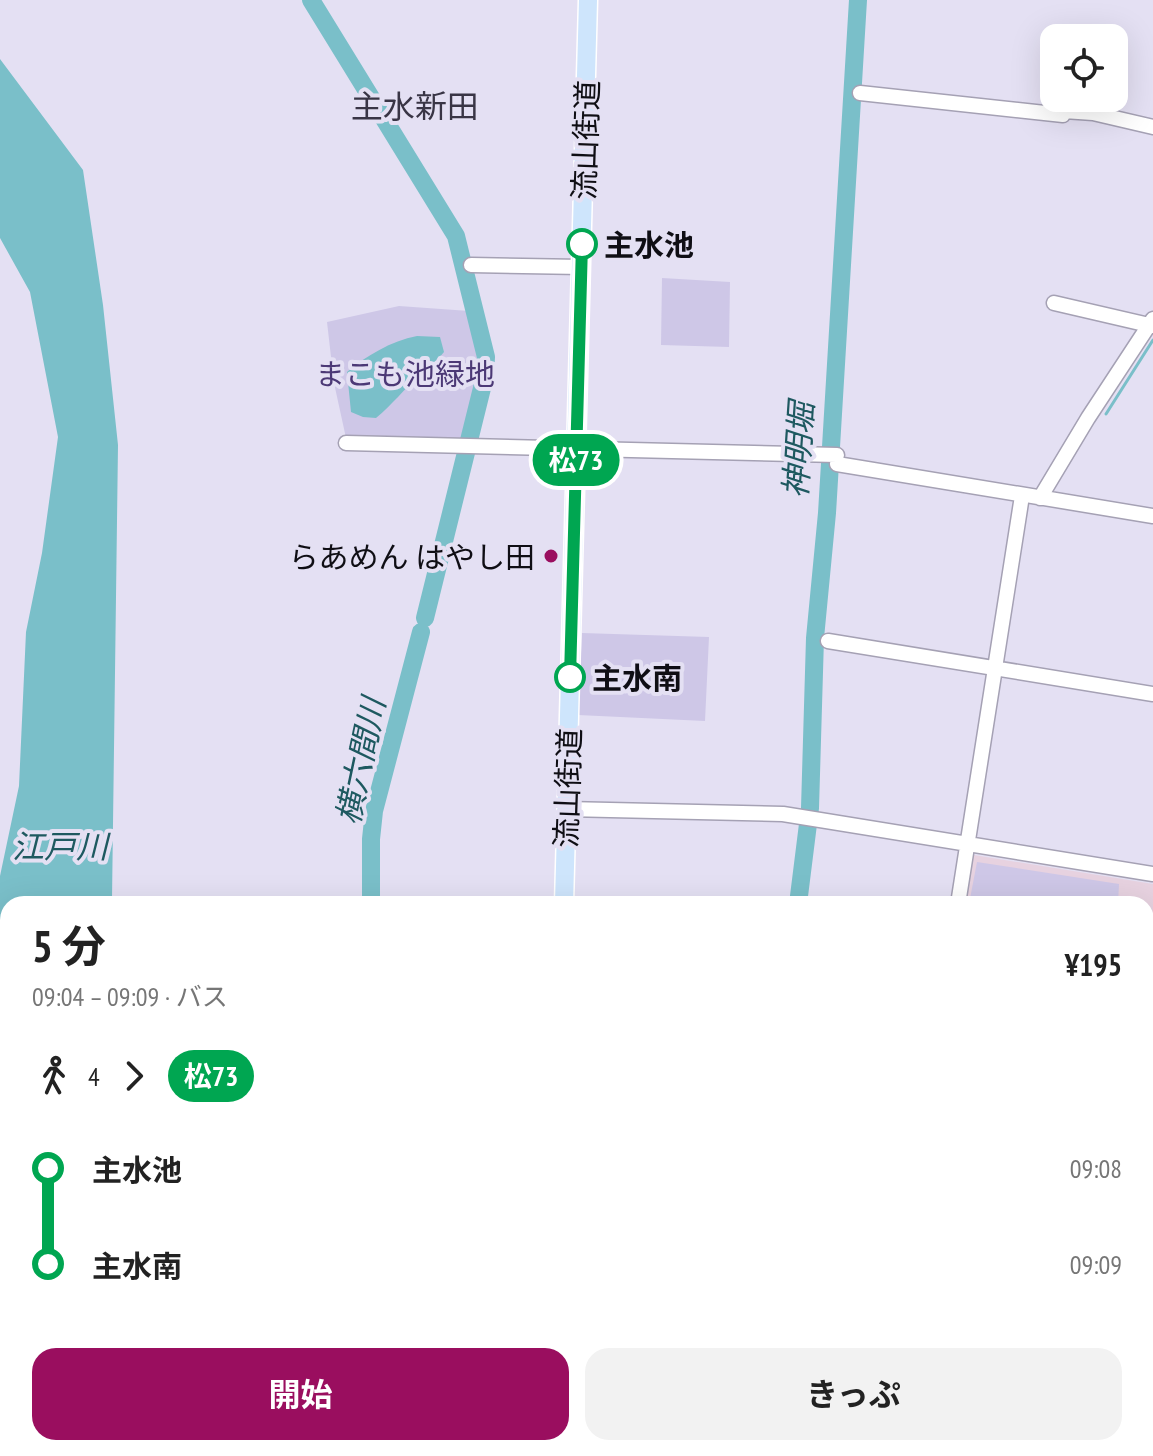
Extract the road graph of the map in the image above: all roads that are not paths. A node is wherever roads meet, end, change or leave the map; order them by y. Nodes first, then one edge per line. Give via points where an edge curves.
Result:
1 (588, 0) edge
2 (860, 93) dead end
3 (1153, 127) edge
4 (471, 265) dead end
5 (582, 267) junction
6 (1054, 303) dead end
7 (1152, 323) edge
8 (346, 443) dead end
9 (576, 448) junction
10 (1022, 496) junction
11 (1040, 498) junction
12 (1153, 516) edge
13 (828, 641) dead end
14 (996, 668) junction
15 (1153, 694) edge
16 (566, 809) junction
17 (968, 844) junction
18 (1153, 871) edge
19 (564, 896) edge
20 (959, 896) edge

1 - 5 main road, 流山街道
2 - 3 street via 1093,113
4 - 5 street
5 - 9 main road, 流山街道
6 - 7 street
7 - 11 street
8 - 9 street
9 - 10 street via 822,454
9 - 16 main road, 流山街道
10 - 11 street
10 - 14 street
11 - 12 street
13 - 14 street
14 - 15 street
14 - 17 street
16 - 17 street via 810,818
16 - 19 main road, 流山街道
17 - 18 street
17 - 20 street

